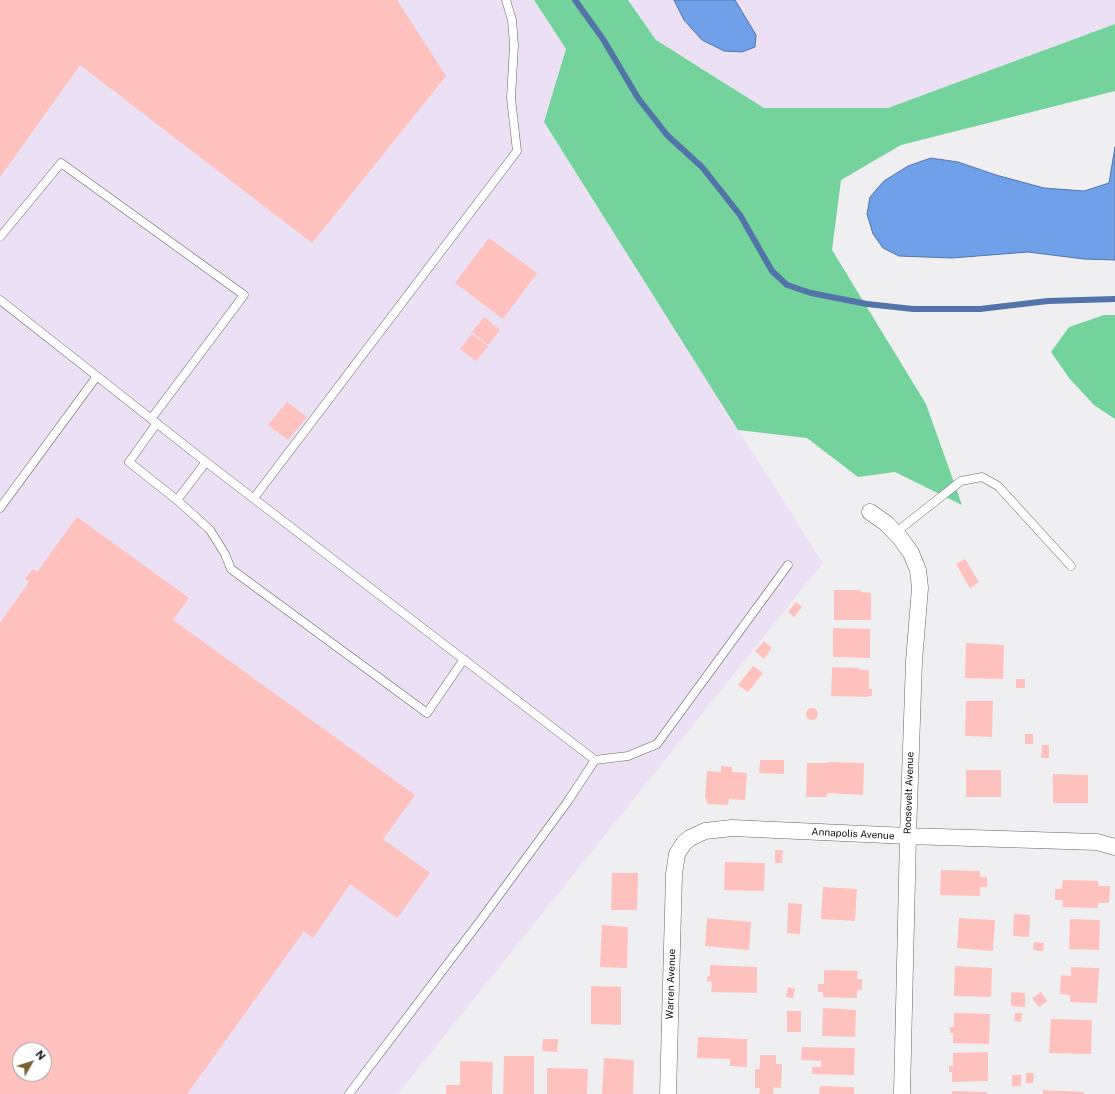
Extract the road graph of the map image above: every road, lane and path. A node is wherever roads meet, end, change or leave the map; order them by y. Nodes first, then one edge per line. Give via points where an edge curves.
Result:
1 (506, 0) edge
2 (0, 237) edge
3 (0, 300) edge
4 (97, 376) junction
5 (154, 421) junction
6 (206, 462) junction
7 (254, 498) junction
8 (177, 500) junction
9 (0, 508) edge
10 (870, 512) dead end
11 (895, 532) junction
12 (788, 565) dead end
13 (1071, 566) dead end
14 (464, 659) junction
15 (595, 760) junction
16 (908, 836) junction
17 (1115, 847) edge
18 (674, 874) joint
19 (349, 1094) edge
20 (668, 1094) edge
21 (902, 1094) edge

1 - 7 lane via 512,20 514,44 511,98 517,151
2 - 5 lane via 61,163 244,295
3 - 4 lane
4 - 5 lane
4 - 9 lane
5 - 6 lane
5 - 8 lane via 129,462
6 - 7 lane
6 - 8 lane
7 - 14 lane
8 - 14 lane via 210,530 231,569 427,714
10 - 11 street, Roosevelt Avenue
11 - 13 lane via 961,481 982,477 998,486
11 - 16 street, Roosevelt Avenue via 916,563 920,588 914,661
12 - 15 lane via 656,744 628,756
14 - 15 lane
15 - 19 lane via 568,801
16 - 17 street, Annapolis Avenue via 1097,842
16 - 18 street, Annapolis Avenue via 716,829 698,834 684,843 677,854
16 - 21 street, Roosevelt Avenue
18 - 20 street, Warren Avenue

